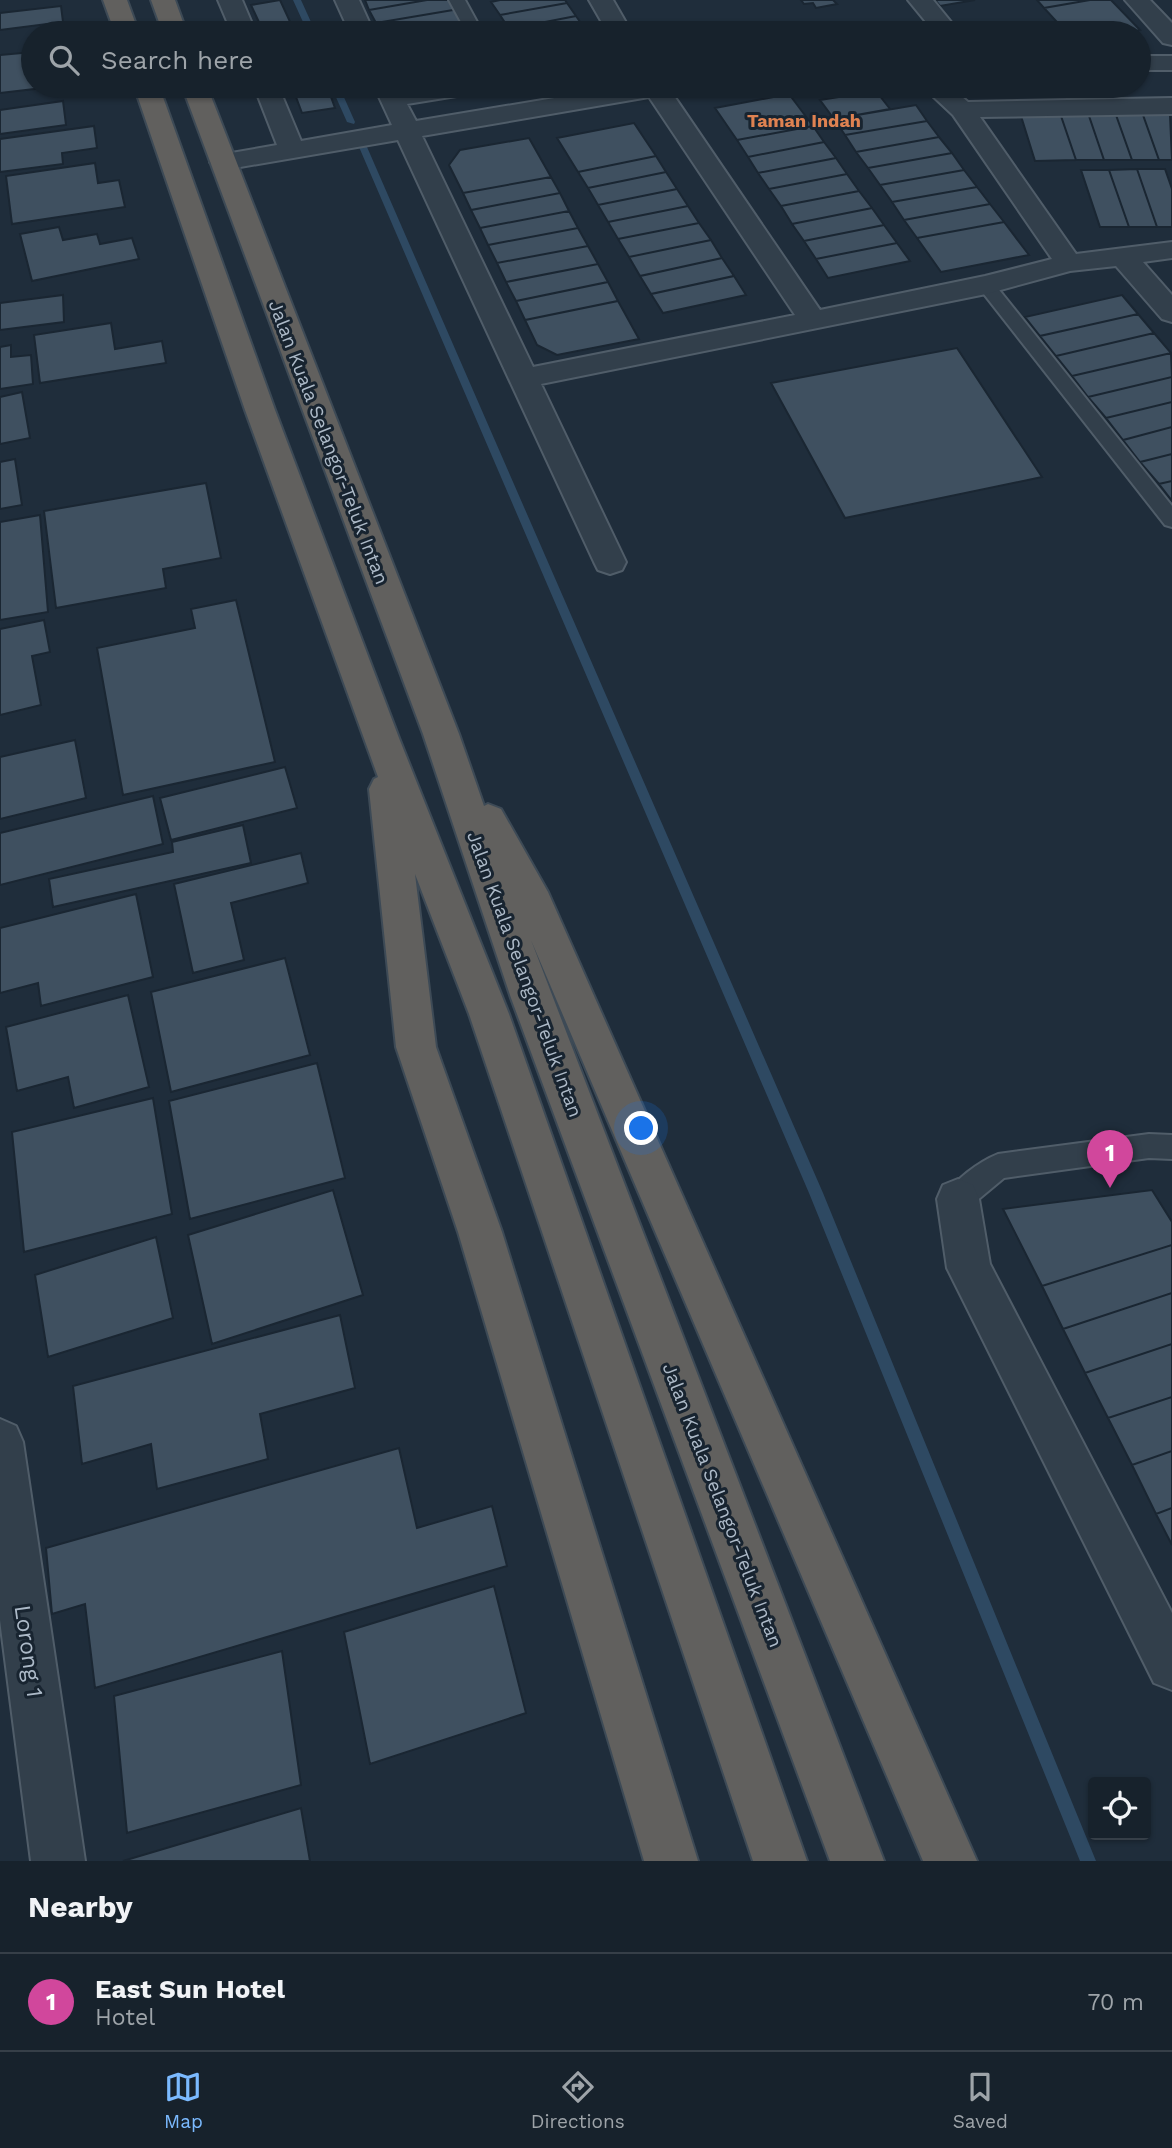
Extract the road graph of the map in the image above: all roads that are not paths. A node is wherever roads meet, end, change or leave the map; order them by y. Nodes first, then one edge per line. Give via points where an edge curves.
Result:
1 (115, 0) edge
2 (163, 0) edge
3 (230, 0) edge
4 (347, 0) edge
5 (457, 0) edge
6 (601, 0) edge
7 (920, 0) edge
8 (1137, 0) edge
9 (123, 21) edge
10 (171, 21) edge
11 (239, 21) edge
12 (357, 21) edge
13 (468, 21) edge
14 (613, 21) edge
15 (938, 21) edge
16 (1170, 32) edge
17 (1151, 63) edge
18 (1172, 63) edge
19 (150, 98) edge
20 (199, 98) edge
21 (270, 98) edge
22 (392, 98) edge
23 (601, 98) edge
24 (670, 98) edge
25 (948, 98) edge
26 (1172, 106) edge
27 (961, 110) junction
28 (408, 132) junction
29 (292, 151) junction
30 (223, 162) junction
31 (1172, 250) edge
32 (1124, 257) junction
33 (1069, 264) junction
34 (986, 285) junction
35 (1172, 313) edge
36 (813, 321) junction
37 (525, 378) junction
38 (1172, 520) edge
39 (610, 562) dead end
40 (441, 734) junction
41 (381, 738) junction
42 (1172, 1147) edge
43 (957, 1199) joint
44 (0, 1442) edge
45 (1172, 1665) edge
46 (58, 1861) edge
47 (671, 1861) edge
48 (780, 1861) edge
49 (857, 1861) edge
50 (950, 1861) edge

1 - 9 highway
2 - 10 highway
3 - 11 street
4 - 12 street
5 - 13 lane
6 - 14 street
7 - 15 street
8 - 16 street
17 - 18 street
19 - 41 highway
20 - 30 highway, Jalan Kuala Selangor-Teluk Intan
21 - 29 street
22 - 28 street
23 - 28 street
24 - 36 street
25 - 27 street
26 - 27 street
27 - 33 street
28 - 29 street
28 - 37 street
29 - 30 street
30 - 40 highway, Jalan Kuala Selangor-Teluk Intan
31 - 32 street
32 - 33 street
32 - 35 street
33 - 34 street
34 - 36 street
34 - 38 lane
36 - 37 street
37 - 39 street
40 - 49 highway, Jalan Kuala Selangor-Teluk Intan via 531,998
40 - 50 highway via 529,892
41 - 47 highway via 416,1047 480,1232
41 - 48 highway via 489,1014
42 - 43 lane via 998,1166
43 - 45 street via 969,1269
44 - 46 street, Lorong 1

